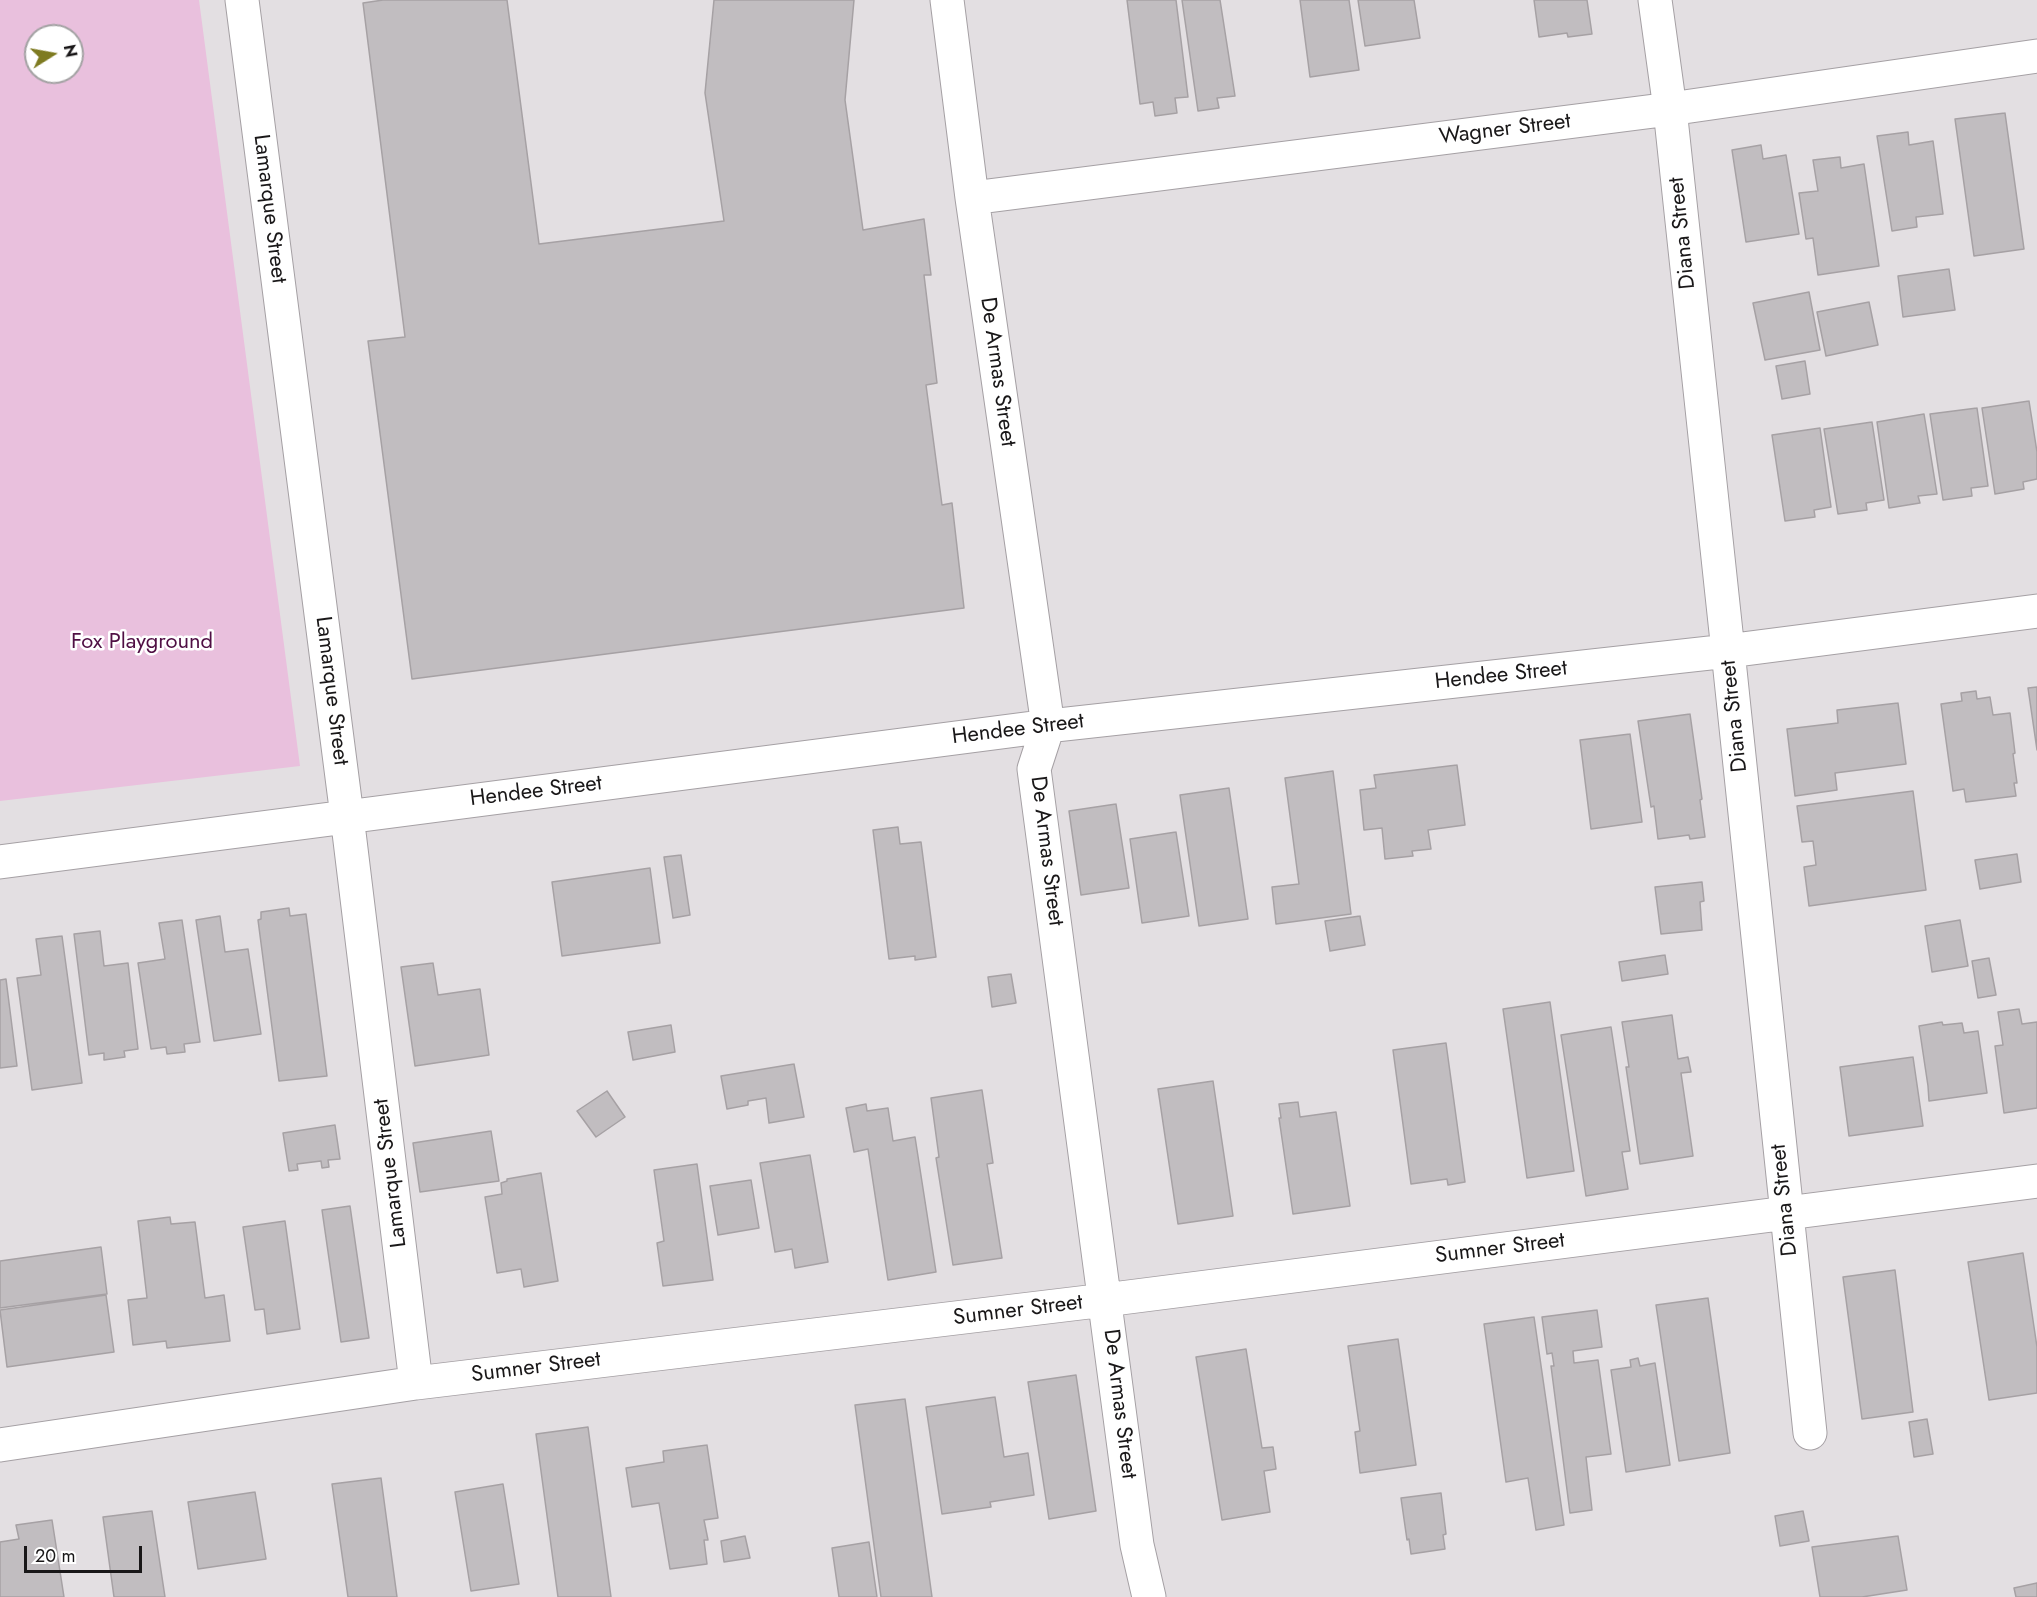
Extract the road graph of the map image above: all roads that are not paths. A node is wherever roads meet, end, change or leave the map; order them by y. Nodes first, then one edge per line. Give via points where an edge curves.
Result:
1 (242, 0) edge
2 (947, 0) edge
3 (1655, 0) edge
4 (2037, 56) edge
5 (1670, 109) junction
6 (972, 198) junction
7 (2037, 611) edge
8 (1728, 651) junction
9 (1048, 726) junction
10 (347, 816) junction
11 (0, 862) edge
12 (2037, 1181) edge
13 (1786, 1213) junction
14 (1105, 1300) junction
15 (416, 1383) junction
16 (1810, 1433) dead end
17 (0, 1445) edge
18 (1149, 1597) edge

1 - 10 street, Lamarque Street
2 - 6 street, De Armas Street
3 - 5 street, Diana Street
4 - 5 street, Wagner Street
5 - 6 street, Wagner Street
5 - 8 street, Diana Street
6 - 9 street, De Armas Street
7 - 8 street, Hendee Street
8 - 9 street, Hendee Street
8 - 13 street, Diana Street
9 - 10 street, Hendee Street
9 - 14 street, De Armas Street via 1034,769
10 - 11 street, Hendee Street
10 - 15 street, Lamarque Street
12 - 13 street, Sumner Street
13 - 14 street, Sumner Street
13 - 16 street, Diana Street
14 - 15 street, Sumner Street
14 - 18 street, De Armas Street via 1137,1545
15 - 17 street, Sumner Street

